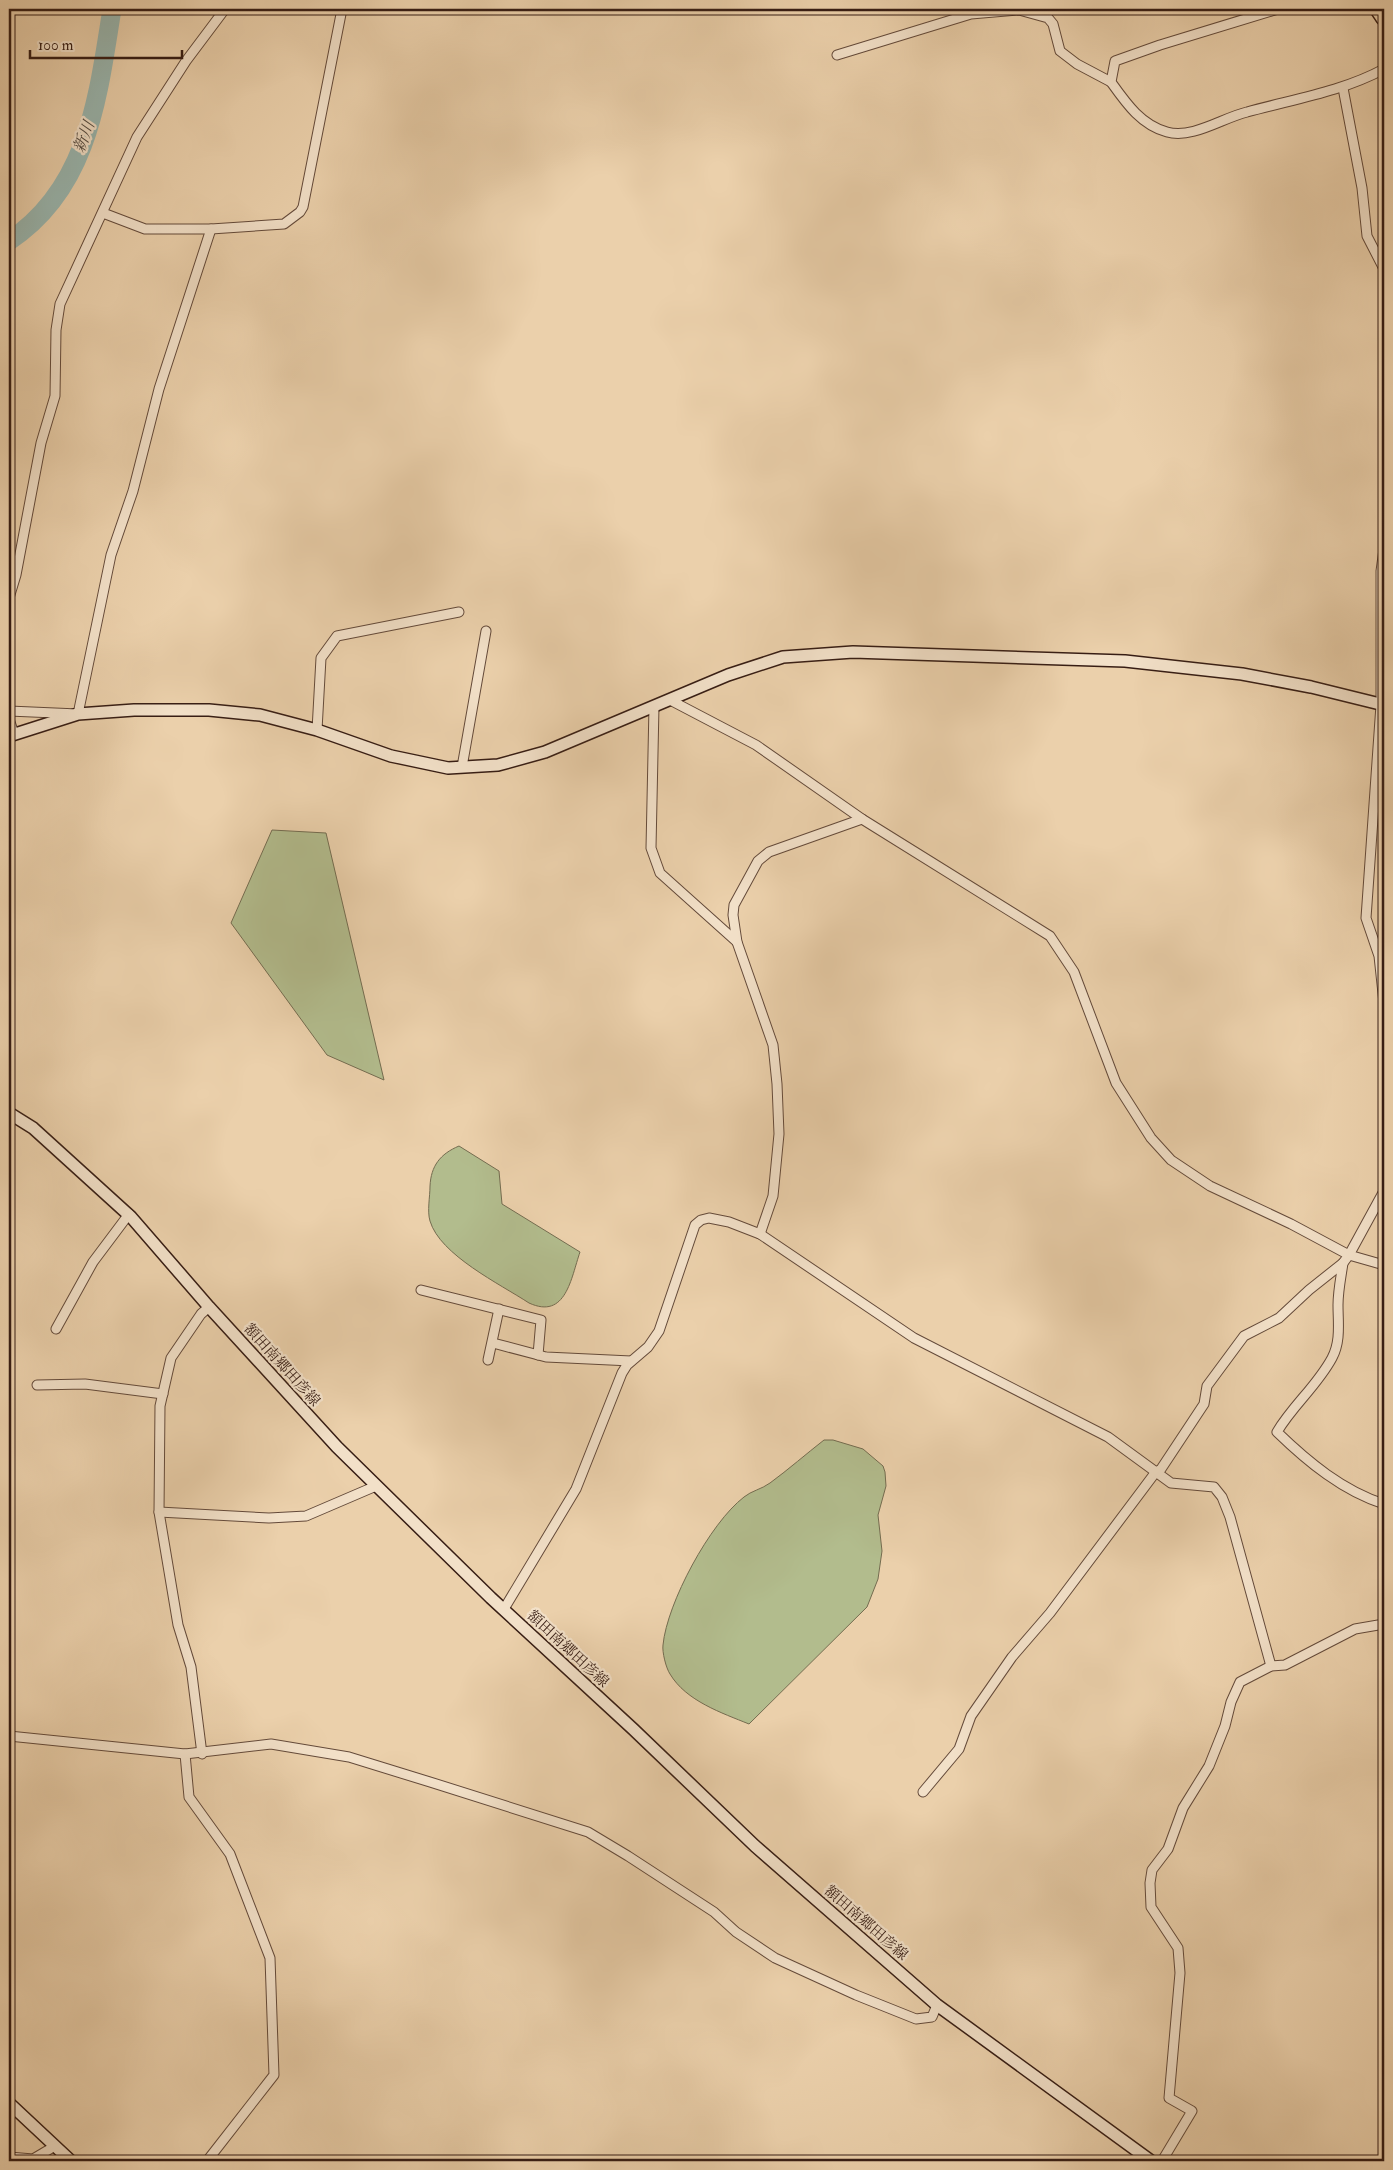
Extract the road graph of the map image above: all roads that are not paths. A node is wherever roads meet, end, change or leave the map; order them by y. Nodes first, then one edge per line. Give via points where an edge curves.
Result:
1 (225, 9) edge
2 (342, 9) edge
3 (1278, 9) edge
4 (1378, 9) edge
5 (1384, 18) edge
6 (837, 55) dead end
7 (1384, 69) edge
8 (1111, 82) junction
9 (1343, 88) junction
10 (103, 213) junction
11 (211, 230) junction
12 (1384, 269) edge
13 (1384, 549) edge
14 (9, 598) edge
15 (459, 612) dead end
16 (486, 631) dead end
17 (670, 700) junction
18 (1382, 705) edge
19 (654, 706) junction
20 (9, 712) edge
21 (78, 714) junction
22 (9, 719) edge
23 (317, 730) junction
24 (12, 735) edge
25 (462, 767) junction
26 (862, 818) junction
27 (737, 942) junction
28 (1384, 1003) edge
29 (9, 1113) edge
30 (1384, 1191) edge
31 (129, 1214) junction
32 (760, 1234) junction
33 (1349, 1255) junction
34 (1343, 1263) junction
35 (1384, 1265) edge
36 (421, 1290) dead end
37 (209, 1307) junction
38 (499, 1309) junction
39 (56, 1329) dead end
40 (493, 1343) junction
41 (538, 1355) junction
42 (488, 1360) dead end
43 (631, 1362) junction
44 (37, 1385) dead end
45 (163, 1394) junction
46 (1156, 1474) junction
47 (376, 1486) junction
48 (1384, 1504) edge
49 (159, 1512) junction
50 (504, 1609) junction
51 (1384, 1624) edge
52 (1271, 1666) junction
53 (9, 1736) edge
54 (185, 1754) junction
55 (202, 1754) junction
56 (923, 1792) dead end
57 (937, 2005) junction
58 (9, 2103) edge
59 (55, 2146) junction
60 (9, 2157) edge
61 (71, 2161) edge
62 (207, 2161) edge
63 (1151, 2161) edge
64 (1162, 2161) edge

1 - 10 street via 186,61 137,137
2 - 11 street via 303,207 284,224
3 - 8 street via 1115,61
4 - 5 highway
6 - 8 street via 970,14 1019,10 1048,18 1053,24 1060,51
7 - 9 street
8 - 9 street via 1131,109 1148,123 1168,132 1184,134 1245,112
9 - 12 street via 1362,188 1367,236
10 - 11 street via 145,229
10 - 14 street via 60,304 56,330 55,396 41,443
11 - 21 street via 159,388 133,491 111,555
13 - 18 street via 1381,571
15 - 23 street via 337,636 320,658
16 - 25 street
17 - 18 main road via 728,675 784,657 853,652 1125,661 1242,674
17 - 19 main road
17 - 26 street via 756,745
18 - 28 street via 1366,918 1378,956
19 - 25 main road via 545,752 498,764
19 - 27 street via 651,848 660,873
20 - 21 street
21 - 23 main road via 209,710 260,716
21 - 24 main road
22 - 24 street
23 - 25 main road via 391,756 448,768
26 - 27 street via 769,852 758,861 734,905
26 - 33 street via 1050,936 1074,972 1116,1083 1151,1138 1171,1160 1210,1186
27 - 32 street via 773,1045 777,1084 778,1134 773,1196
29 - 31 main road, 額田南郷田彦線 via 33,1128
30 - 33 street
31 - 37 main road, 額田南郷田彦線
31 - 39 street via 93,1262
32 - 43 street via 709,1218 695,1225 658,1331
32 - 46 street via 914,1338 1108,1437
33 - 34 street
33 - 35 street
34 - 46 street via 1280,1318 1244,1336 1207,1386 1204,1404
34 - 48 street via 1338,1304 1339,1334 1333,1357 1312,1389 1285,1417 1277,1432 1321,1470 1356,1494
36 - 38 street
37 - 45 street via 171,1358
37 - 47 main road, 額田南郷田彦線
38 - 40 street
38 - 41 street via 541,1320
40 - 41 street
40 - 42 street
41 - 43 street
43 - 50 street via 622,1373 576,1489
44 - 45 street via 85,1384
45 - 49 street via 160,1406
46 - 52 street via 1171,1483 1214,1487 1222,1497
46 - 56 street via 1012,1658 971,1716 959,1749
47 - 49 street via 306,1516 269,1518
47 - 50 main road, 額田南郷田彦線
49 - 55 street via 178,1626 191,1667
50 - 57 main road, 額田南郷田彦線 via 755,1846
51 - 52 street via 1355,1629 1285,1665
52 - 64 street via 1240,1682 1209,1766 1183,1808 1168,1849 1152,1870 1151,1906 1178,1948 1180,1973 1169,2098 1192,2111
53 - 54 street
54 - 55 street
54 - 62 street via 189,1797 230,1854 270,1958 274,2075
55 - 57 street via 271,1744 349,1758 588,1832 714,1912 736,1932 775,1958 916,2019 932,2017
57 - 63 main road, 額田南郷田彦線
58 - 59 main road
59 - 60 street via 33,2159
59 - 61 main road

